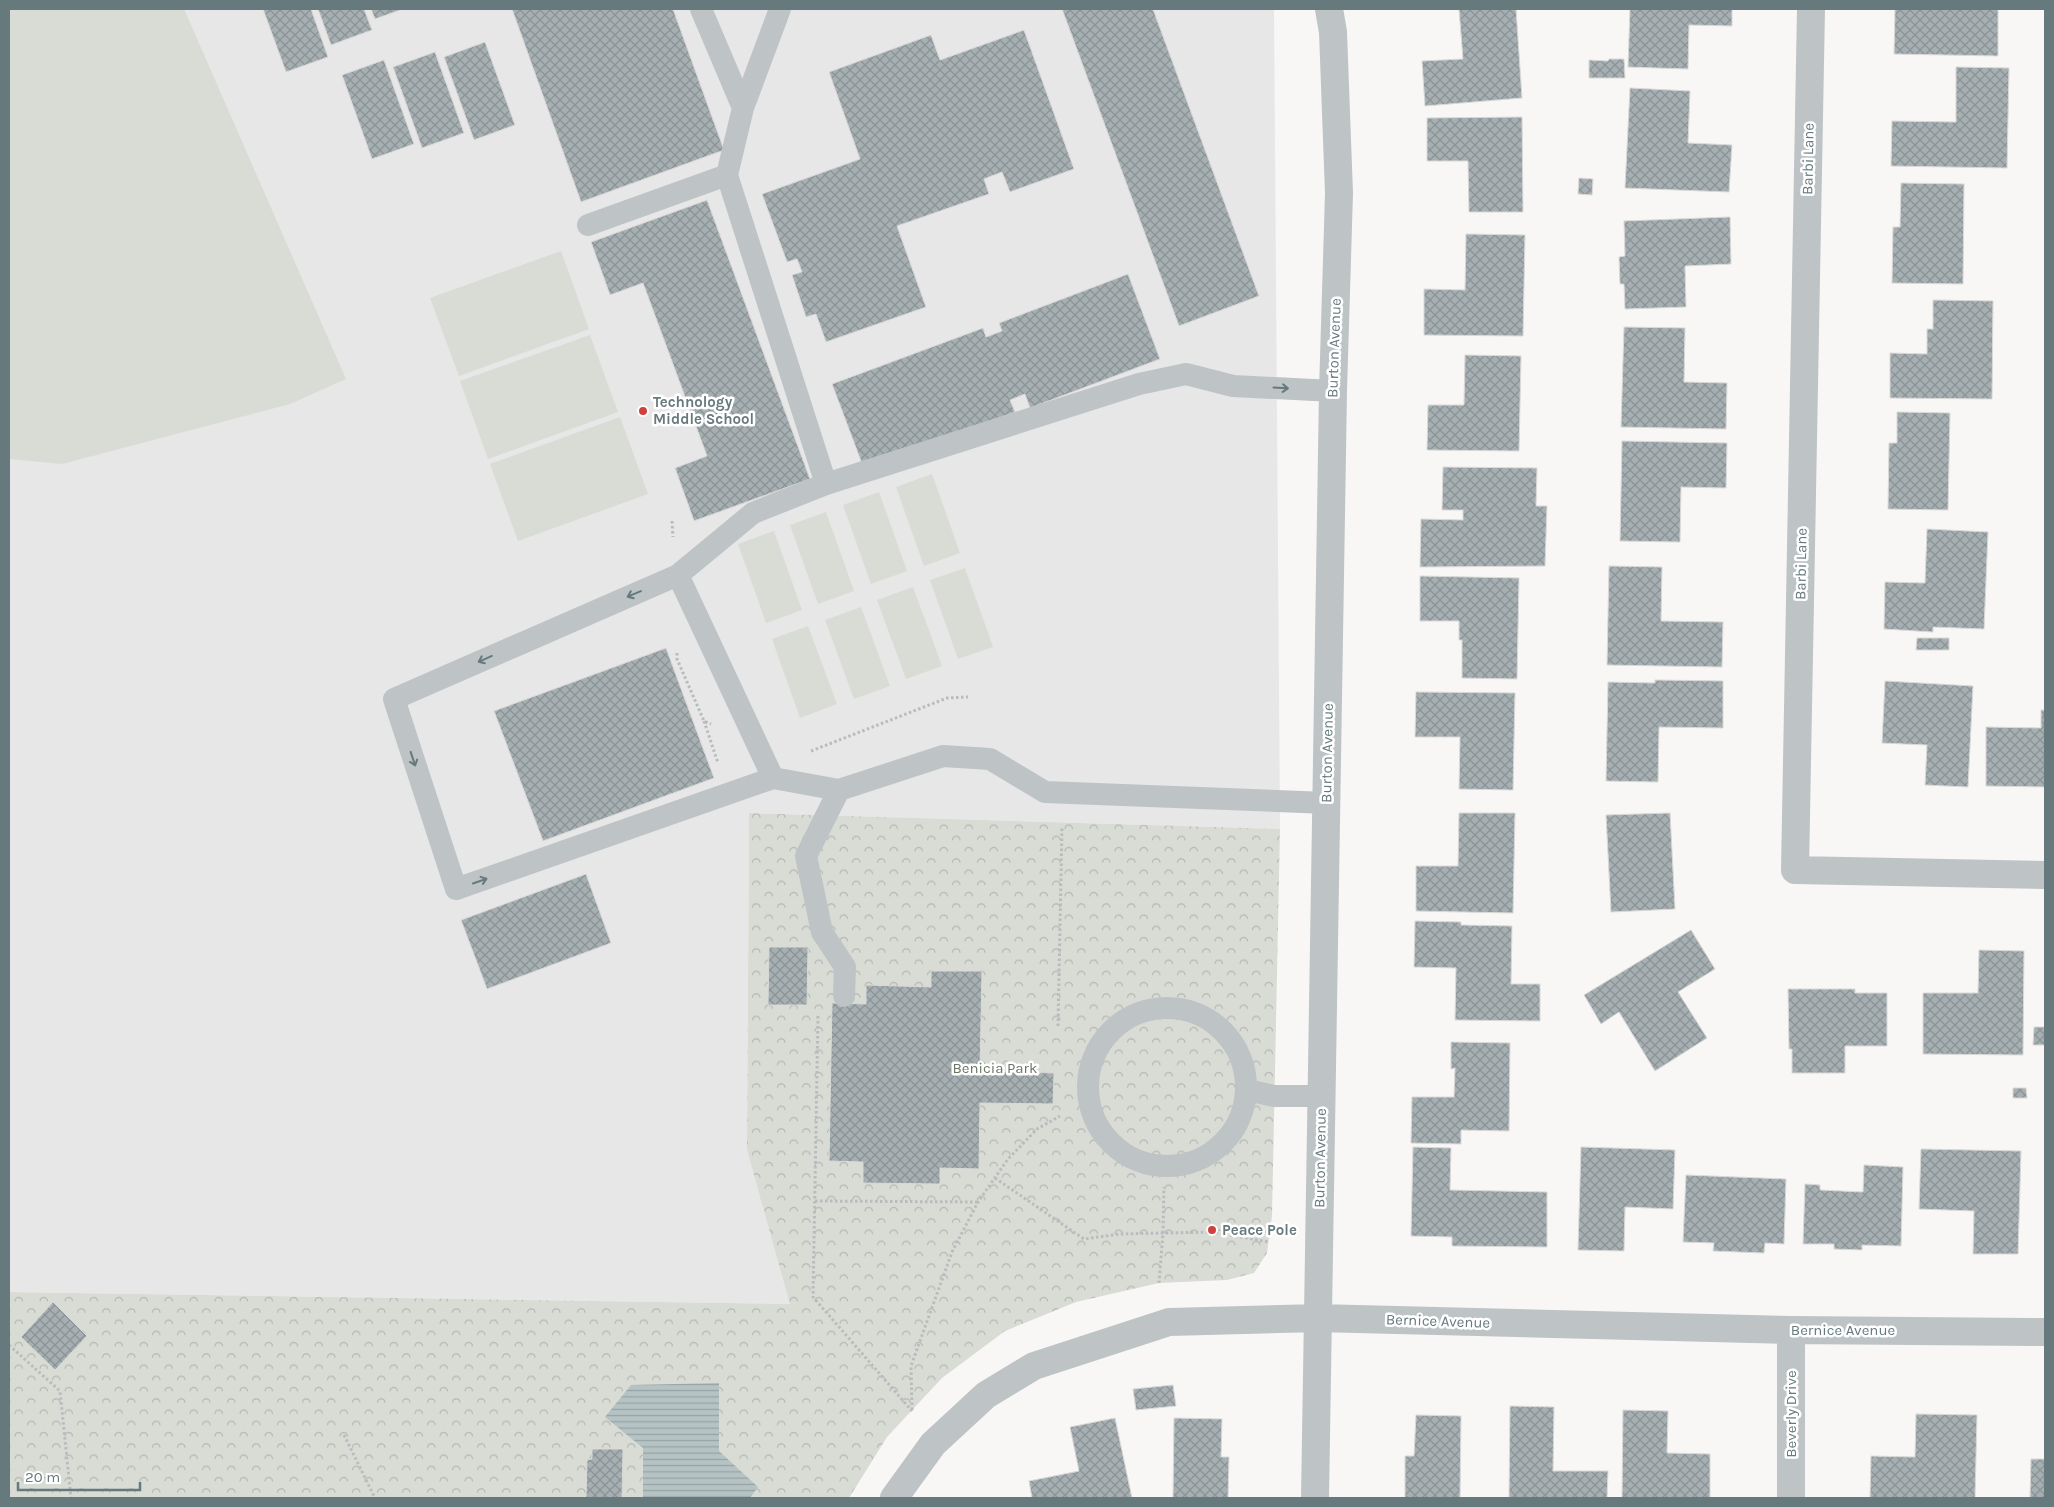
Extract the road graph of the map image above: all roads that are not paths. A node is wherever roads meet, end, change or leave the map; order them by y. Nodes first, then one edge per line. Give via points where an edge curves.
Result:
1 (702, 9) edge
2 (780, 9) edge
3 (1329, 9) edge
4 (1811, 9) edge
5 (743, 108) junction
6 (727, 175) junction
7 (588, 224) dead end
8 (1333, 391) junction
9 (826, 484) junction
10 (676, 576) junction
11 (773, 778) junction
12 (838, 790) junction
13 (1327, 803) junction
14 (2045, 875) edge
15 (844, 996) dead end
16 (1247, 1090) junction
17 (1322, 1096) junction
18 (1317, 1318) junction
19 (1791, 1330) junction
20 (2045, 1332) edge
21 (894, 1498) edge
22 (1315, 1498) edge
23 (1790, 1498) edge

1 - 5 lane
2 - 5 lane
3 - 8 street, Burton Avenue via 1334,32 1339,193
4 - 14 street, Barbi Lane via 1795,870
5 - 6 lane
6 - 7 lane
6 - 9 lane
9 -> 8 lane via 1139,384 1186,374 1233,386
8 - 13 street, Burton Avenue
9 - 10 lane via 753,513
10 - 11 lane
10 -> 11 lane via 394,699 456,889
11 - 12 lane
12 - 13 lane via 944,756 990,759 1045,792
12 - 15 lane via 806,856 822,932 845,967
13 - 17 street, Burton Avenue
16 - 16 lane via 1242,1116 1228,1139 1207,1157 1182,1166 1155,1166 1129,1157 1108,1141 1093,1118 1088,1093 1090,1067 1100,1044 1117,1025 1140,1012 1166,1008 1191,1012 1214,1023 1232,1041 1244,1064
16 - 17 lane via 1274,1096
17 - 18 street, Burton Avenue
18 - 19 street, Bernice Avenue
18 - 21 street, Bernice Avenue via 1169,1322 1034,1366 986,1395 933,1444
18 - 22 street, Burton Avenue
19 - 20 street, Bernice Avenue
19 - 23 street, Beverly Drive

